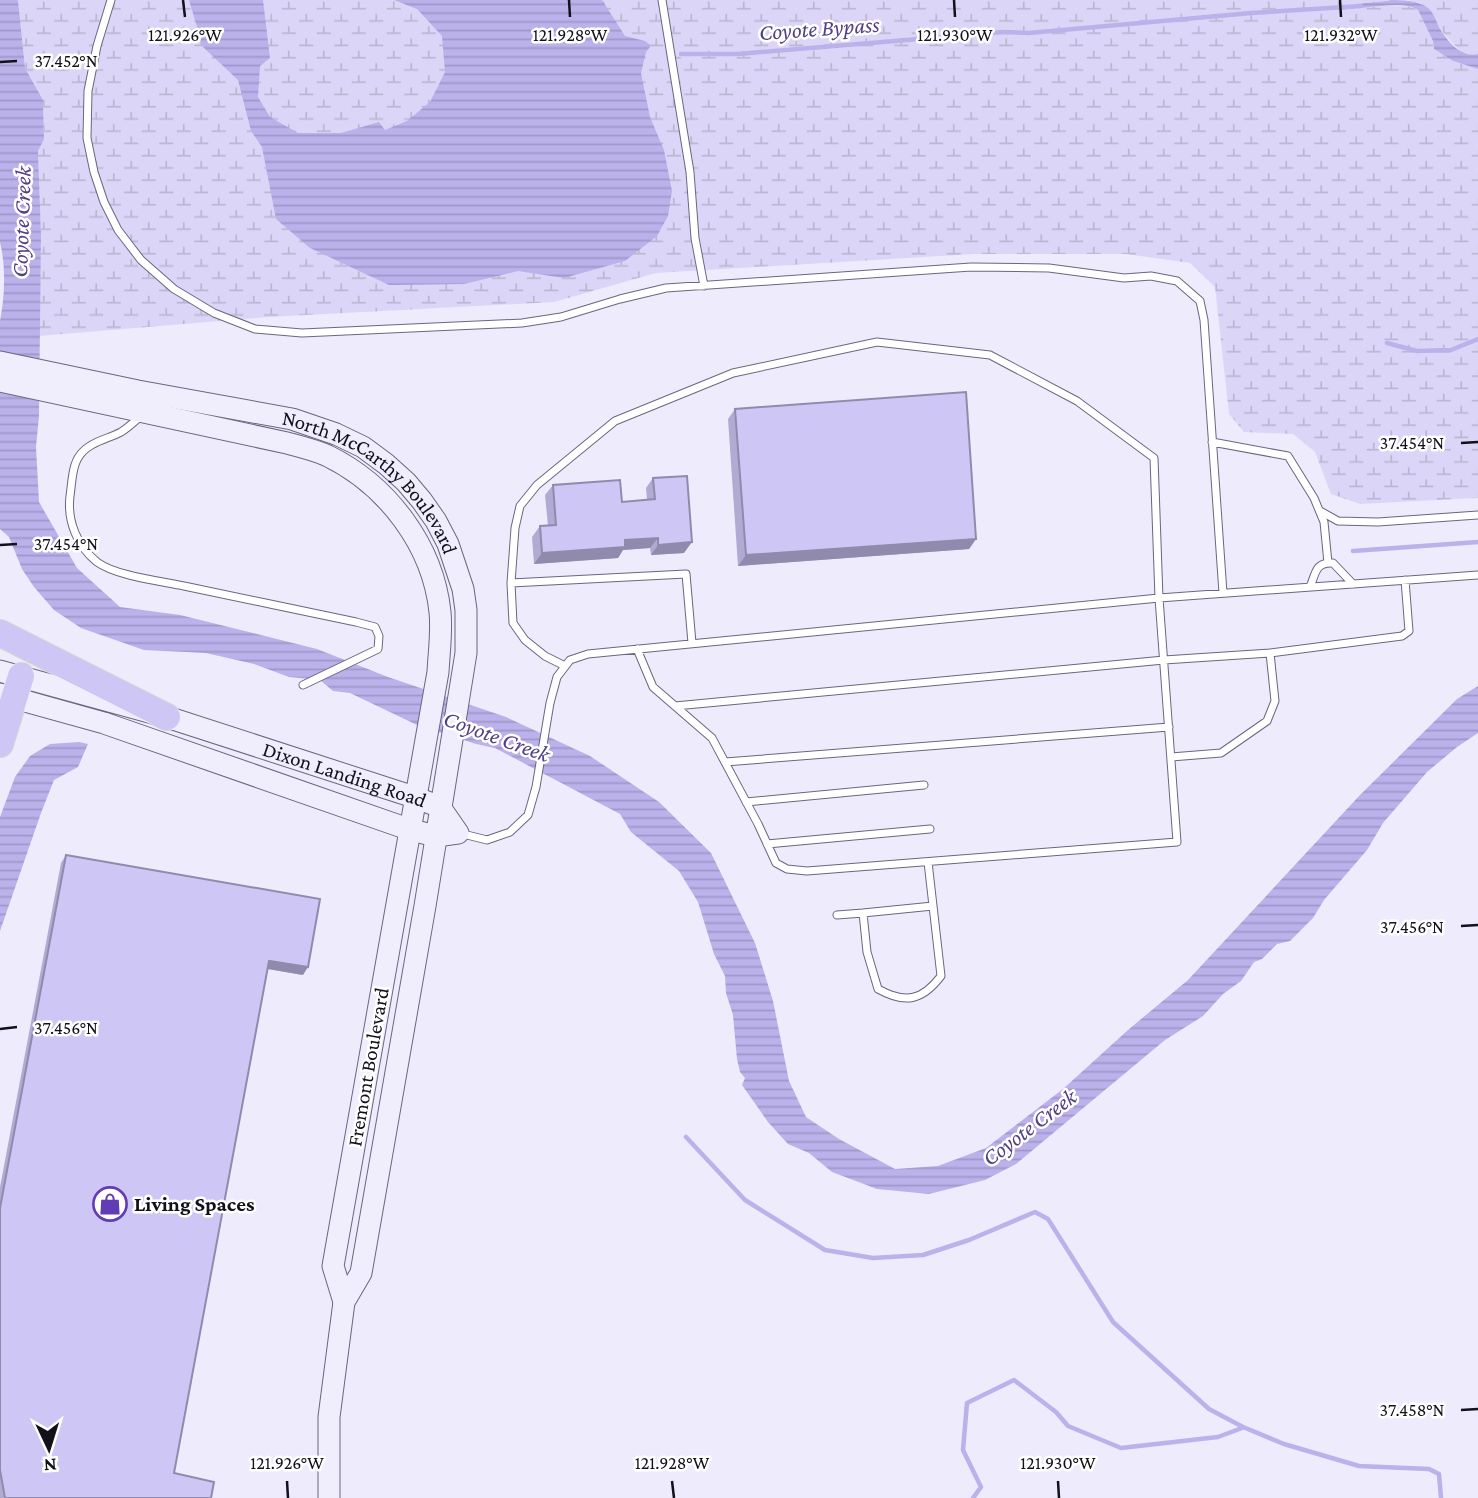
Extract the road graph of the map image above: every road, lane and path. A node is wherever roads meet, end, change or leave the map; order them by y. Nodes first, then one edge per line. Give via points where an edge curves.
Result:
1 (111, 0) edge
2 (662, 0) edge
3 (704, 286) junction
4 (0, 362) edge
5 (0, 381) edge
6 (136, 403) junction
7 (318, 427) junction
8 (1212, 442) junction
9 (310, 449) junction
10 (1319, 510) junction
11 (1478, 514) edge
12 (1328, 563) junction
13 (1478, 575) edge
14 (1405, 580) junction
15 (511, 583) junction
16 (1353, 584) junction
17 (1310, 587) junction
18 (1223, 593) junction
19 (1159, 598) junction
20 (0, 633) edge
21 (692, 643) junction
22 (637, 649) junction
23 (1270, 653) junction
24 (1164, 660) junction
25 (565, 666) junction
26 (9, 685) edge
27 (303, 685) dead end
28 (675, 706) junction
29 (167, 718) junction
30 (1169, 727) junction
31 (0, 744) edge
32 (1171, 757) junction
33 (725, 762) junction
34 (924, 785) dead end
35 (416, 798) junction
36 (746, 802) junction
37 (440, 807) junction
38 (930, 829) dead end
39 (411, 830) junction
40 (458, 833) junction
41 (436, 835) junction
42 (767, 844) junction
43 (928, 862) junction
44 (933, 906) junction
45 (863, 913) junction
46 (837, 915) dead end
47 (344, 1302) junction
48 (328, 1498) edge

1 - 3 lane via 88,91 87,138 97,182 118,230 141,260 174,289 214,313 256,329 302,333 522,323 666,288
2 - 3 lane
3 - 8 lane via 971,267 1049,268 1177,281 1200,301
4 - 6 main road, North McCarthy Boulevard
5 - 6 main road, North McCarthy Boulevard
6 - 7 main road, North McCarthy Boulevard via 280,417
6 - 9 main road, North McCarthy Boulevard
6 - 27 lane via 123,431 103,439 77,459 69,504 77,538 108,569 375,627 378,649
7 - 9 main road
7 - 37 main road, North McCarthy Boulevard via 363,447 406,482 436,521 456,566 467,632
8 - 10 lane via 1288,456
8 - 18 lane
9 - 35 main road, North McCarthy Boulevard via 350,468 387,500 413,534 437,594 441,632 438,672
10 - 11 lane via 1338,521
10 - 12 lane
12 - 16 lane
12 - 17 lane via 1318,567
13 - 14 lane
14 - 16 lane
14 - 23 lane via 1409,631 1402,636
15 - 19 lane via 520,506 537,485 615,421 733,373 877,342 990,355 1077,401 1154,458
15 - 21 lane via 686,574
15 - 25 lane via 513,623 525,640
16 - 17 lane
17 - 18 lane
18 - 19 lane
19 - 21 lane
19 - 24 lane
20 - 29 highway
21 - 22 lane
22 - 25 lane via 587,653
22 - 28 lane via 653,687
23 - 24 lane
23 - 32 lane via 1275,701 1267,721 1221,753
24 - 28 lane
24 - 30 lane
25 - 40 lane via 550,703 528,815 510,832 488,840
26 - 29 main road, Dixon Landing Road
26 - 31 highway
26 - 39 main road, Dixon Landing Road via 104,723
28 - 33 lane via 712,738
29 - 35 main road, Dixon Landing Road
30 - 32 lane
30 - 33 lane
32 - 43 lane via 1177,842
33 - 36 lane
34 - 36 lane
35 - 37 main road, Dixon Landing Road
35 - 39 main road, North McCarthy Boulevard
36 - 42 lane
37 - 40 main road, Dixon Landing Road
37 - 41 main road, North McCarthy Boulevard
38 - 42 lane
39 - 41 main road, Dixon Landing Road
39 - 47 main road, Fremont Boulevard via 332,1266
40 - 41 main road, Dixon Landing Road
41 - 47 main road, Fremont Boulevard via 361,1273
42 - 43 lane via 776,863 787,869
43 - 44 lane
44 - 45 lane
44 - 45 lane via 941,976 931,989 912,999 892,997 878,989
45 - 46 lane
47 - 48 main road, Fremont Boulevard via 329,1417

